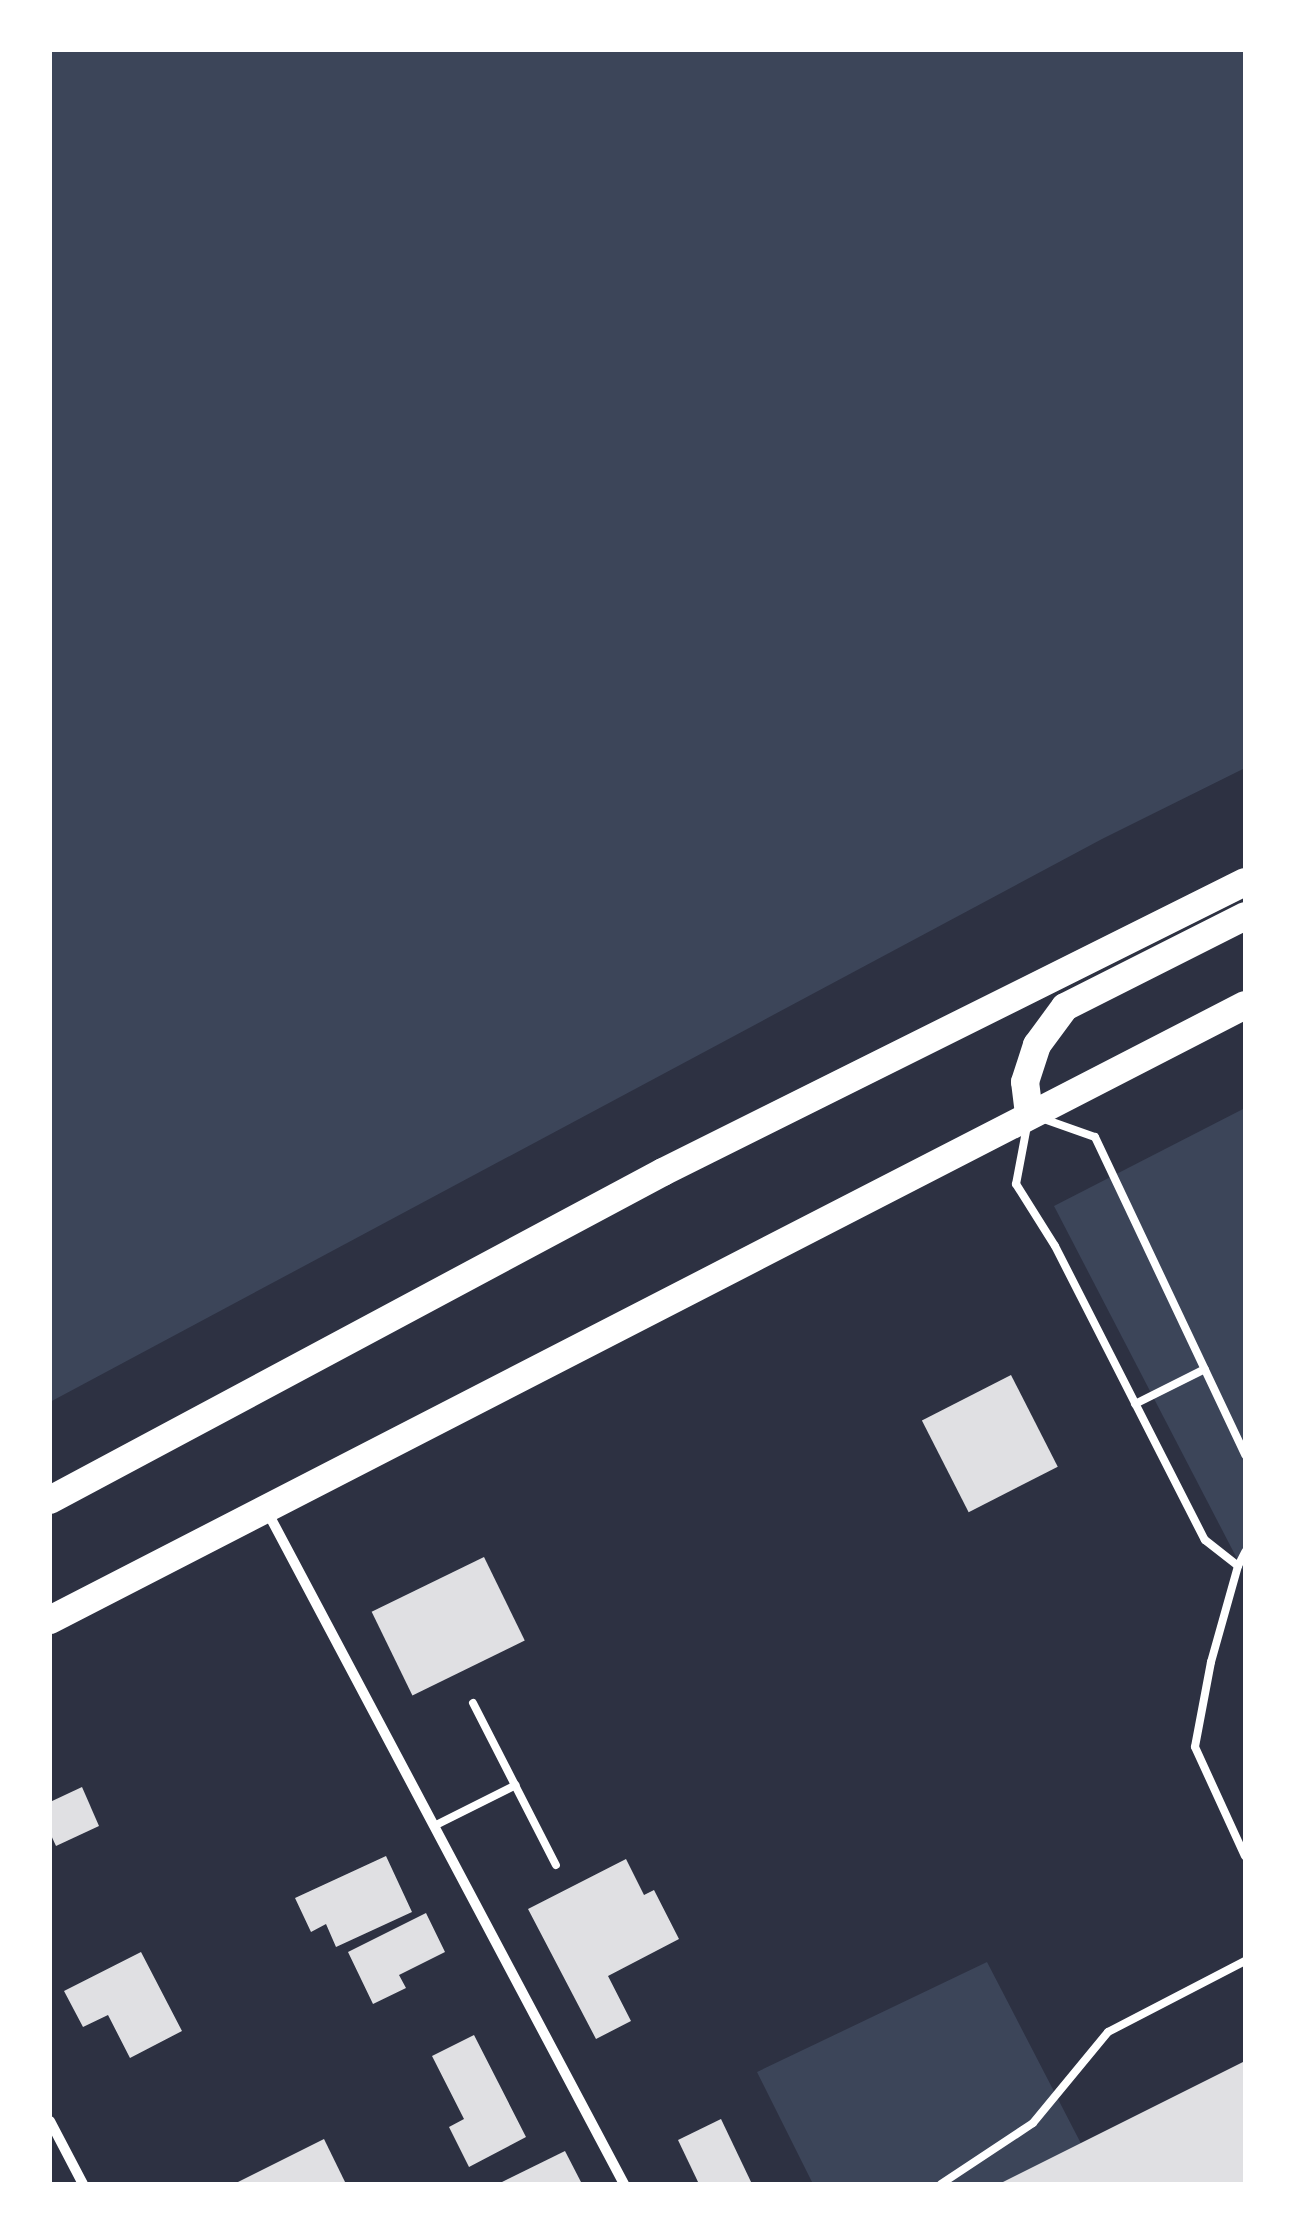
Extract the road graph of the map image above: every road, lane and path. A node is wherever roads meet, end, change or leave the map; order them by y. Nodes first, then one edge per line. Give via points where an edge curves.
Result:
1 (1245, 882) edge
2 (1245, 916) edge
3 (1245, 1005) edge
4 (1030, 1114) junction
5 (1205, 1369) junction
6 (1136, 1404) junction
7 (1245, 1455) edge
8 (50, 1500) edge
9 (266, 1508) junction
10 (1245, 1552) edge
11 (1238, 1566) junction
12 (50, 1620) edge
13 (474, 1703) dead end
14 (516, 1785) junction
15 (436, 1826) junction
16 (1245, 1856) edge
17 (556, 1865) dead end
18 (1245, 1960) edge
19 (50, 2121) edge
20 (83, 2184) edge
21 (624, 2184) edge
22 (941, 2184) edge

1 - 8 highway via 662,1172
2 - 4 highway via 1065,1007 1037,1045 1025,1082
3 - 4 highway
4 - 5 lane via 1095,1137
4 - 6 lane via 1016,1184
4 - 9 highway
5 - 6 lane
5 - 7 lane
6 - 11 lane via 1205,1540
9 - 12 highway
9 - 15 street
10 - 11 lane
11 - 16 lane via 1195,1746
13 - 14 lane
14 - 15 lane
14 - 17 lane
15 - 21 street
18 - 22 lane via 1108,2032 1033,2123
19 - 20 street

